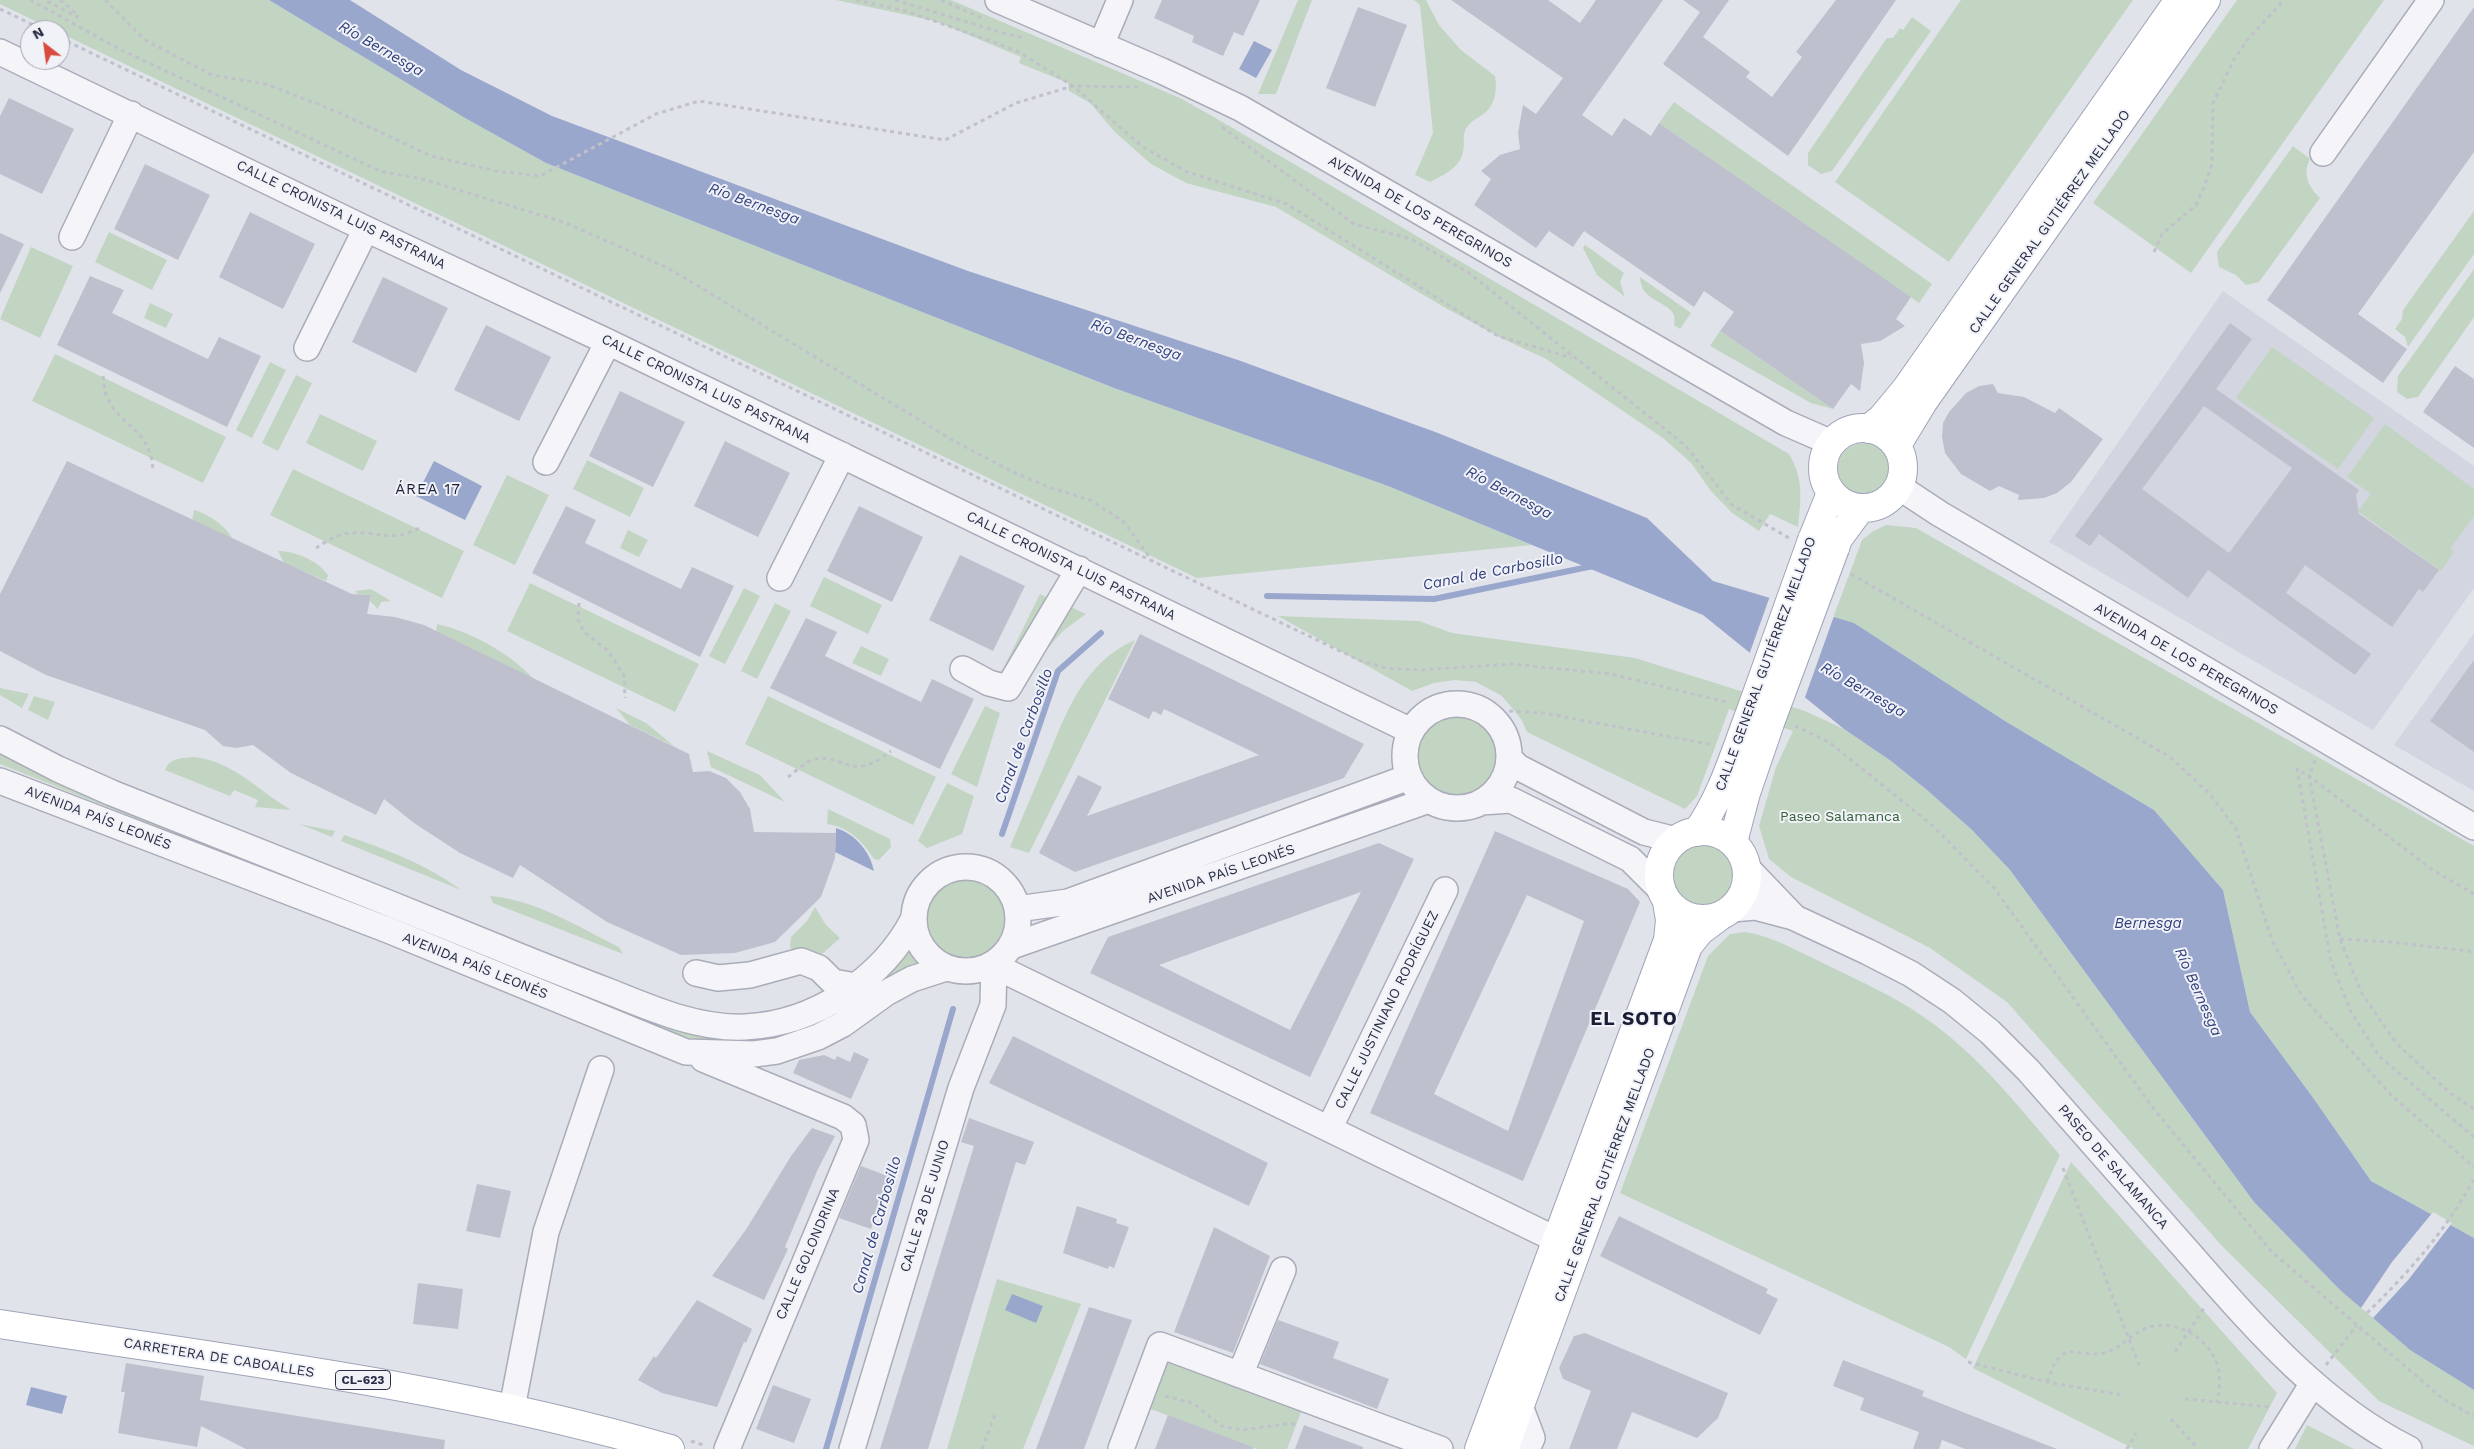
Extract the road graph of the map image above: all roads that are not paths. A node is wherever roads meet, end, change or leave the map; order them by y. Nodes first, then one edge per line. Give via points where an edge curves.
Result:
1 (1120, 0) edge
2 (2179, 0) edge
3 (2206, 0) edge
4 (2431, 0) edge
5 (992, 10) edge
6 (1101, 45) junction
7 (0, 52) edge
8 (132, 114) junction
9 (2323, 153) dead end
10 (366, 229) junction
11 (72, 237) dead end
12 (608, 342) junction
13 (306, 348) dead end
14 (1868, 428) junction
15 (1832, 443) junction
16 (1897, 445) junction
17 (842, 455) junction
18 (546, 462) dead end
19 (1899, 487) junction
20 (1831, 493) junction
21 (1860, 509) junction
22 (1820, 549) junction
23 (1080, 569) junction
24 (780, 578) dead end
25 (963, 669) dead end
26 (1761, 717) junction
27 (1411, 731) junction
28 (0, 739) edge
29 (1509, 758) junction
30 (1408, 777) junction
31 (0, 781) edge
32 (1429, 800) junction
33 (1481, 802) junction
34 (2474, 827) edge
35 (1687, 836) junction
36 (1733, 842) junction
37 (1747, 868) junction
38 (1445, 890) dead end
39 (1664, 896) junction
40 (1018, 909) junction
41 (1726, 913) junction
42 (1794, 917) junction
43 (914, 918) junction
44 (1012, 946) junction
45 (994, 963) junction
46 (946, 968) junction
47 (696, 973) dead end
48 (856, 986) junction
49 (777, 1051) junction
50 (686, 1052) junction
51 (601, 1068) dead end
52 (789, 1093) junction
53 (1329, 1129) junction
54 (1557, 1240) junction
55 (1283, 1270) dead end
56 (0, 1324) edge
57 (2319, 1374) junction
58 (1240, 1375) junction
59 (1518, 1390) junction
60 (512, 1408) junction
61 (670, 1449) edge
62 (727, 1449) edge
63 (852, 1449) edge
64 (1121, 1449) edge
65 (1440, 1449) edge
66 (1479, 1449) edge
67 (1504, 1449) edge
68 (1527, 1449) edge
69 (2272, 1449) edge
70 (2409, 1449) edge

1 - 6 street
2 - 14 main road, CALLE GENERAL GUTIÉRREZ MELLADO via 1906,389 1882,418
3 - 16 main road, CALLE GENERAL GUTIÉRREZ MELLADO
4 - 9 street
5 - 6 street, AVENIDA DE LOS PEREGRINOS
6 - 15 street, AVENIDA DE LOS PEREGRINOS via 1240,108 1786,423
7 - 8 street, CALLE CRONISTA LUIS PASTRANA
8 - 10 street, CALLE CRONISTA LUIS PASTRANA
8 - 11 street
10 - 12 street, CALLE CRONISTA LUIS PASTRANA
10 - 13 street
12 - 17 street, CALLE CRONISTA LUIS PASTRANA
12 - 18 street
14 - 15 main road via 1842,433
14 - 16 main road via 1882,432
15 - 20 main road via 1823,468
16 - 19 main road via 1903,468
17 - 23 street, CALLE CRONISTA LUIS PASTRANA
17 - 24 street
19 - 21 main road via 1892,498 1882,504
19 - 34 street, AVENIDA DE LOS PEREGRINOS
20 - 21 main road via 1837,501
20 - 22 main road, CALLE GENERAL GUTIÉRREZ MELLADO
21 - 22 main road, CALLE GENERAL GUTIÉRREZ MELLADO via 1838,539
22 - 26 main road, CALLE GENERAL GUTIÉRREZ MELLADO, bridge
23 - 25 street via 1008,688 989,683
23 - 27 street, CALLE CRONISTA LUIS PASTRANA
26 - 35 main road, CALLE GENERAL GUTIÉRREZ MELLADO via 1706,819
26 - 36 main road, CALLE GENERAL GUTIÉRREZ MELLADO
27 - 29 street via 1420,718 1433,709 1450,704 1468,704 1499,724 1507,740
27 - 30 street via 1405,746
28 - 48 street, AVENIDA PAÍS LEONÉS via 112,793 672,1016 743,1028 763,1026 818,1009
29 - 33 street via 1505,776 1496,791
29 - 35 street via 1518,767 1644,832
30 - 32 street
30 - 40 street, AVENIDA PAÍS LEONÉS via 1068,902
31 - 50 street, AVENIDA PAÍS LEONÉS via 369,922
32 - 33 street via 1446,807 1464,808
32 - 44 street, AVENIDA PAÍS LEONÉS
33 - 39 street via 1511,800 1630,858
35 - 36 main road via 1720,834
35 - 39 main road via 1667,850 1661,862 1658,876
36 - 37 main road
37 - 41 main road via 1744,890
37 - 42 street, PASEO DE SALAMANCA
38 - 53 street, CALLE JUSTINIANO RODRÍGUEZ
39 - 41 main road via 1677,912 1690,918 1704,920
39 - 54 main road, CALLE GENERAL GUTIÉRREZ MELLADO via 1670,920 1668,940
40 - 43 street via 1007,888 992,874 977,868 959,867 940,873 928,885 917,901
40 - 44 street via 1019,923
41 - 42 street, PASEO DE SALAMANCA via 1755,907
41 - 59 main road, CALLE GENERAL GUTIÉRREZ MELLADO via 1700,931 1688,946
42 - 57 street, PASEO DE SALAMANCA via 1911,974 1990,1032 2028,1070 2260,1334
43 - 46 street via 919,940 930,956
43 - 48 street, AVENIDA PAÍS LEONÉS via 904,938
44 - 45 street
45 - 46 street via 963,972
45 - 53 street
45 - 63 street, CALLE 28 DE JUNIO via 993,1005 961,1088
46 - 49 street, AVENIDA PAÍS LEONÉS via 912,979 886,993 843,1024 818,1037
47 - 48 street via 718,978 750,975 801,961 819,968 833,982
49 - 50 street, AVENIDA PAÍS LEONÉS via 754,1054
49 - 52 street via 773,1061 776,1076
50 - 52 street, CALLE GOLONDRINA
51 - 60 street via 546,1232
52 - 62 street, CALLE GOLONDRINA via 843,1117 853,1125 856,1140
53 - 54 street
54 - 59 main road, CALLE GENERAL GUTIÉRREZ MELLADO
55 - 58 street
56 - 60 main road, CARRETERA DE CABOALLES / CL-623 via 367,1381
57 - 69 street
57 - 70 street, PASEO DE SALAMANCA via 2356,1417
58 - 64 street via 1160,1346
58 - 65 street
59 - 66 main road
59 - 67 main road
59 - 68 street via 1532,1438
60 - 61 main road, CARRETERA DE CABOALLES / CL-623

